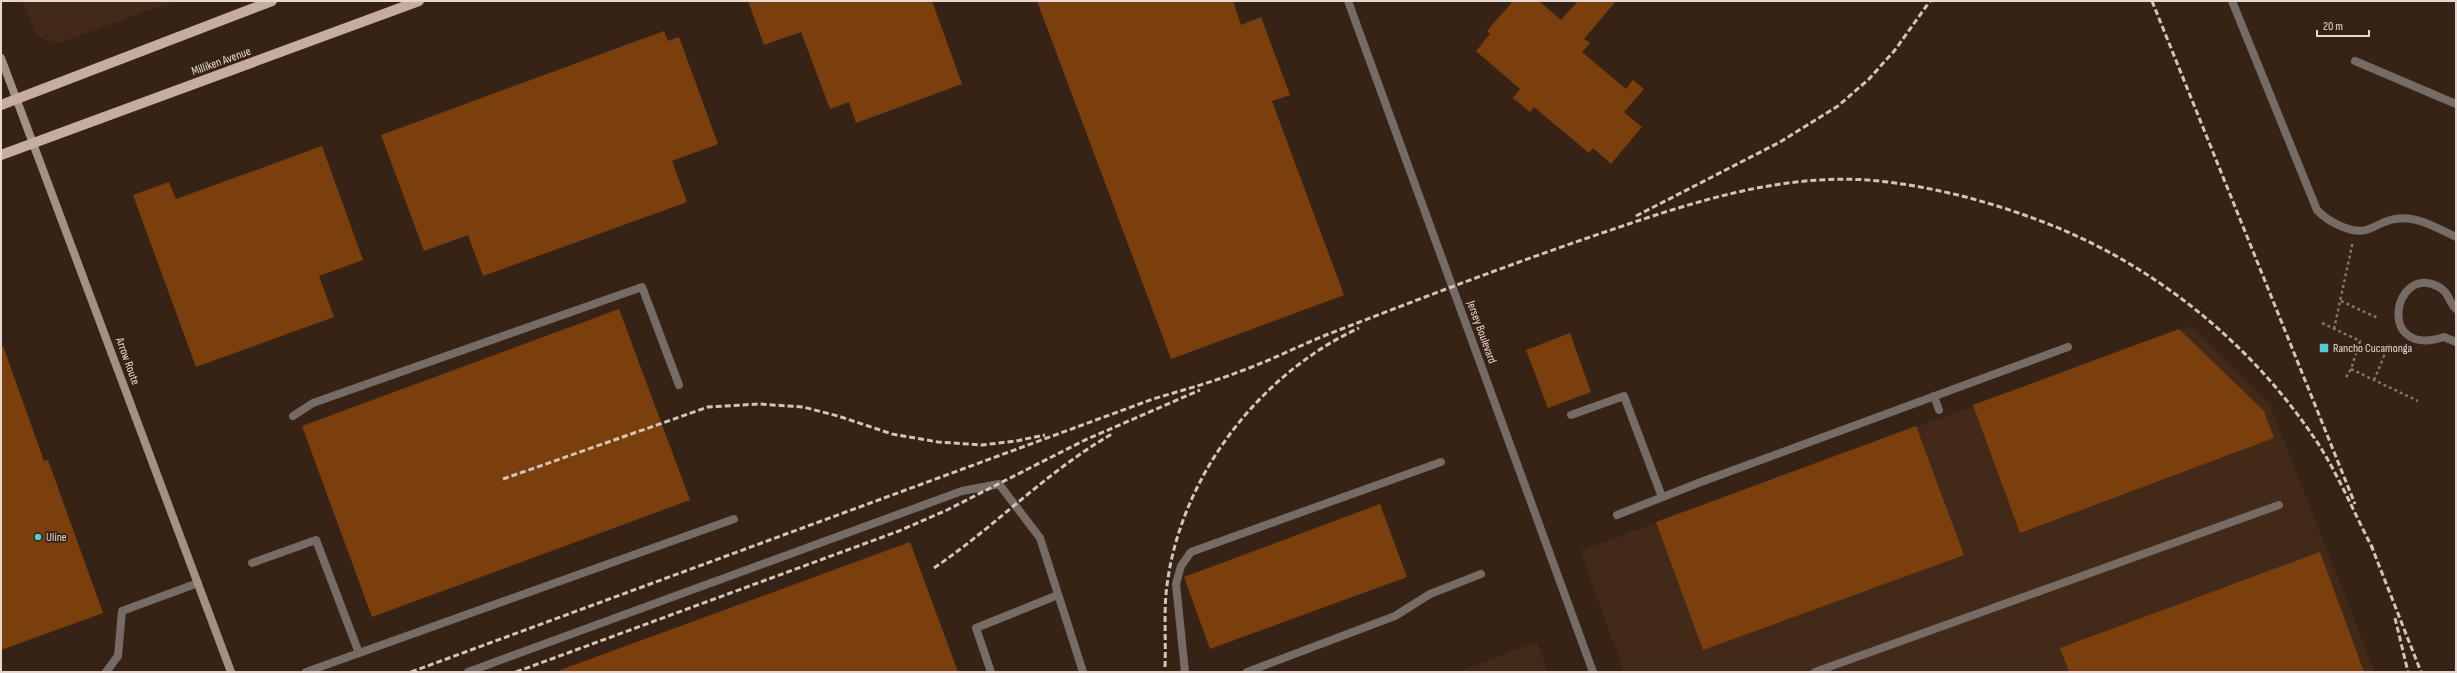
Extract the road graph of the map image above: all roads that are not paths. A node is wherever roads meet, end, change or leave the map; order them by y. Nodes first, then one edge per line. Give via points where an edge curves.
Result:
1 (272, 1) edge
2 (419, 1) edge
3 (1348, 1) edge
4 (2232, 1) edge
5 (1, 58) edge
6 (2355, 61) dead end
7 (16, 100) junction
8 (1, 104) edge
9 (2456, 104) edge
10 (32, 145) junction
11 (1, 155) edge
12 (2456, 237) edge
13 (2456, 309) edge
14 (2456, 342) edge
15 (2068, 347) dead end
16 (679, 385) dead end
17 (1934, 396) junction
18 (1939, 410) dead end
19 (1571, 415) dead end
20 (293, 416) dead end
21 (1441, 462) dead end
22 (1662, 497) junction
23 (2279, 505) dead end
24 (1617, 515) dead end
25 (734, 519) dead end
26 (252, 563) dead end
27 (1481, 574) dead end
28 (198, 583) junction
29 (1058, 595) junction
30 (359, 653) junction
31 (106, 672) edge
32 (231, 672) edge
33 (306, 672) edge
34 (468, 672) edge
35 (991, 672) edge
36 (1083, 672) edge
37 (1185, 672) edge
38 (1247, 672) edge
39 (1593, 672) edge
40 (1815, 672) edge

1 - 7 main road
2 - 10 main road, Milliken Avenue
3 - 39 street, Jersey Boulevard
4 - 12 street via 2317,210 2323,216 2355,231 2366,230 2395,219 2419,220
5 - 7 main road, Arrow Route
6 - 9 street
7 - 8 main road
7 - 10 main road, Arrow Route
10 - 11 main road, Milliken Avenue
10 - 28 main road, Arrow Route
13 - 14 street via 2443,290 2425,284 2407,290 2400,302 2397,315 2400,324 2412,338 2430,341 2444,337
15 - 17 street
16 - 20 street via 642,287 313,403
17 - 18 street
17 - 22 street
19 - 22 street via 1624,396
21 - 37 street via 1191,552 1181,566 1176,584
22 - 24 street
23 - 40 street
25 - 30 street
26 - 30 street via 316,540
27 - 38 street via 1430,594 1395,616
28 - 31 street via 122,611 118,656
28 - 32 main road, Arrow Route
29 - 34 street via 1040,538 999,484 962,491
29 - 35 street via 976,628
29 - 36 street
30 - 33 street

